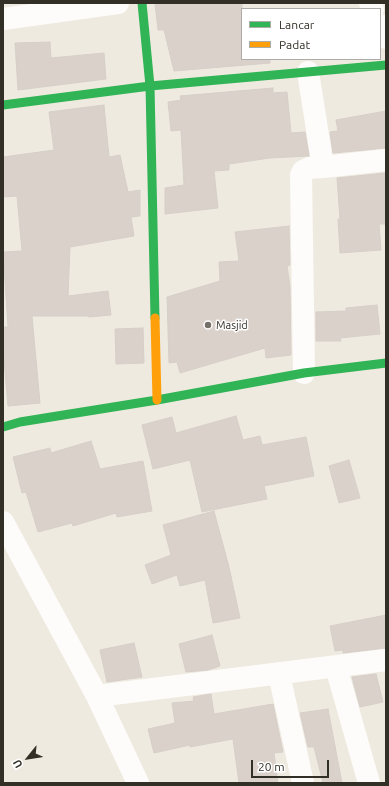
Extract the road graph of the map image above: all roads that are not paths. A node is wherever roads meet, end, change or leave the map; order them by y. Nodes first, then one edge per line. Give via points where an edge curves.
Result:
1 (118, 3) edge
2 (142, 3) edge
3 (3, 19) edge
4 (381, 27) edge
5 (386, 38) edge
6 (386, 64) edge
7 (308, 72) junction
8 (150, 86) junction
9 (3, 105) edge
10 (386, 160) edge
11 (323, 168) junction
12 (386, 363) edge
13 (304, 373) junction
14 (157, 400) junction
15 (3, 427) edge
16 (3, 522) edge
17 (386, 660) edge
18 (336, 667) junction
19 (279, 674) junction
20 (97, 696) junction
21 (138, 783) edge
22 (303, 783) edge
23 (368, 783) edge

1 - 3 street
2 - 8 street
4 - 5 street
6 - 7 street
7 - 8 street
7 - 11 street
8 - 9 street
8 - 14 street
10 - 11 street
11 - 13 street via 308,168 301,175
12 - 13 street
13 - 14 street
14 - 15 street
16 - 20 street
17 - 18 street
18 - 19 street
18 - 23 street
19 - 20 street
19 - 22 street
20 - 21 street

